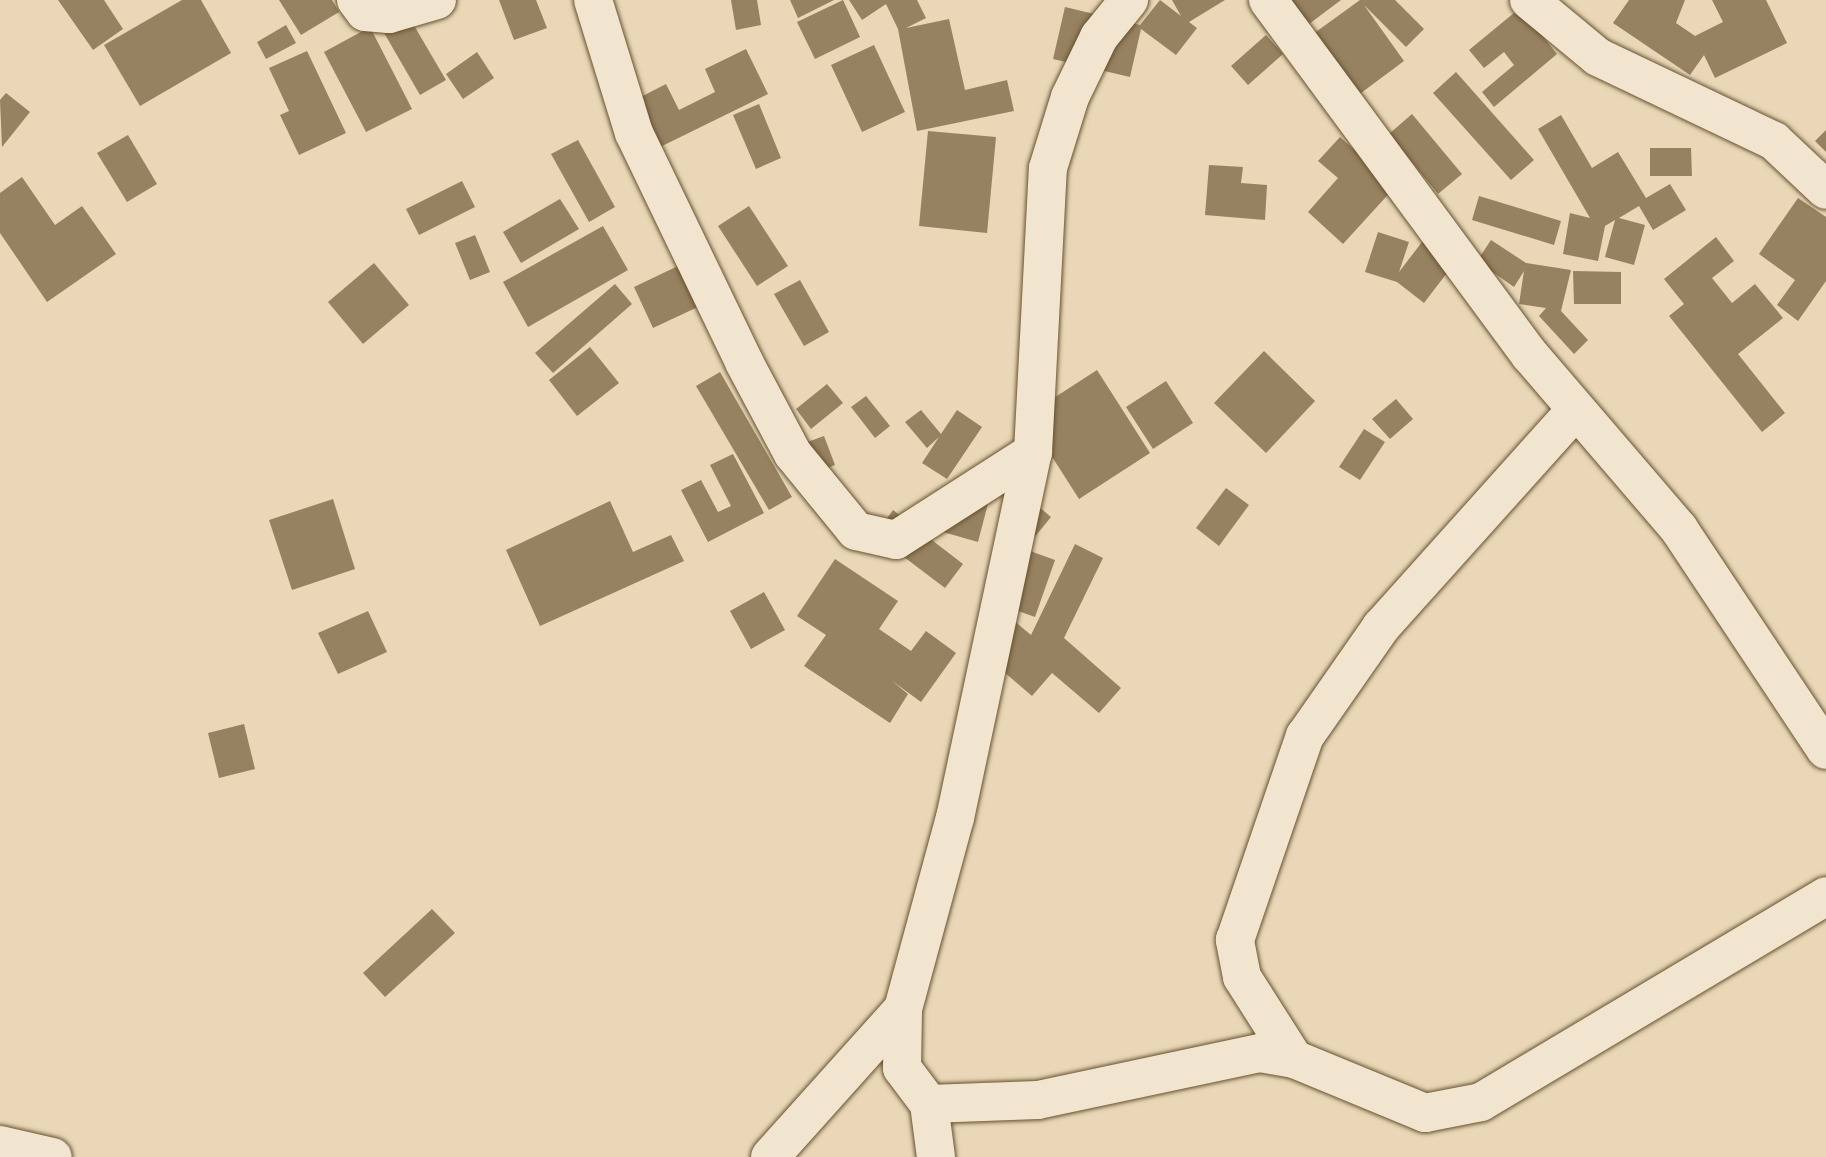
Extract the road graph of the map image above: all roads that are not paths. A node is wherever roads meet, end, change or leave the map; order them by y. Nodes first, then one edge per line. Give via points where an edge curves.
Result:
1 (356, 0) edge
2 (436, 0) edge
3 (593, 0) edge
4 (1129, 0) edge
5 (1268, 0) edge
6 (1530, 0) edge
7 (1826, 190) edge
8 (1575, 411) junction
9 (1033, 452) junction
10 (1826, 750) edge
11 (1826, 896) edge
12 (903, 1009) junction
13 (1294, 1059) junction
14 (929, 1104) junction
15 (0, 1145) edge
16 (53, 1157) edge
17 (771, 1157) edge
18 (936, 1157) edge

1 - 2 street via 365,12 389,15
3 - 9 street via 634,133 744,362 793,454 856,531 897,540
4 - 9 street via 1099,37 1070,97 1048,167
5 - 8 street
6 - 7 street via 1598,57 1774,141
8 - 10 street via 1609,440 1679,529
8 - 13 street via 1381,627 1305,736 1235,940 1242,977
9 - 12 street via 955,818
11 - 13 street via 1481,1102 1425,1113
12 - 14 street via 902,1068
12 - 17 street
13 - 14 street via 1237,1055 1038,1100
14 - 18 street
15 - 16 street

